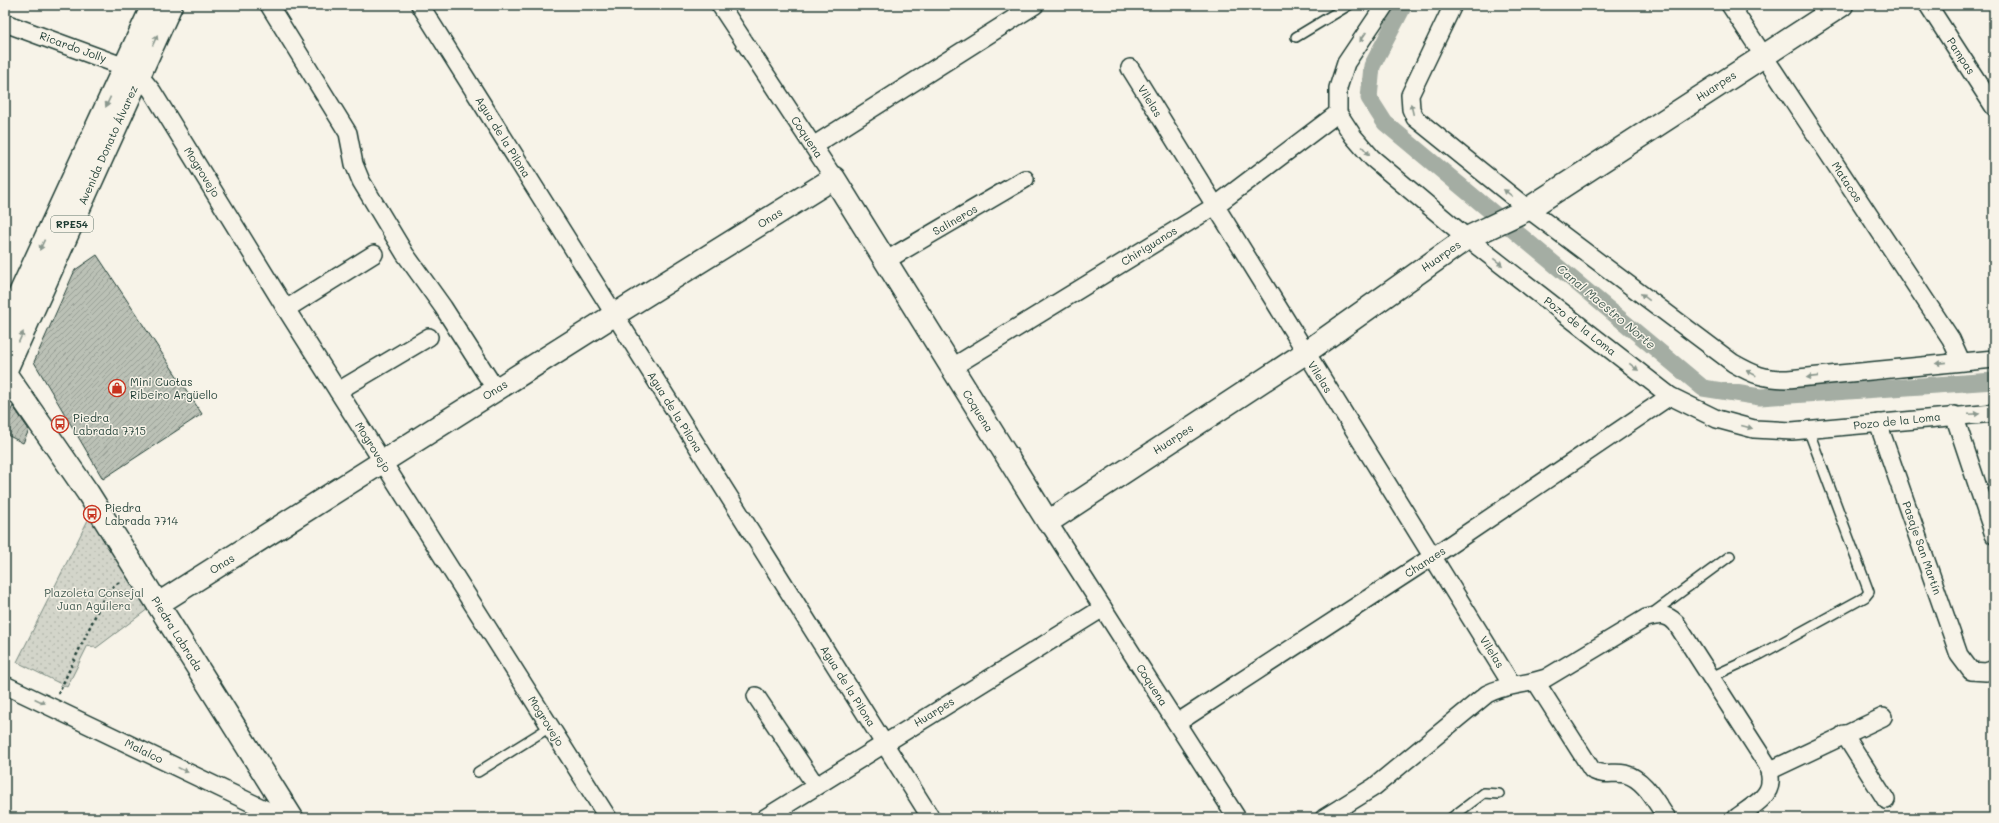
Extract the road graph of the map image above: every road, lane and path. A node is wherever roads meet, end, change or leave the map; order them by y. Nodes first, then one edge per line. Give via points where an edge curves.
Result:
1 (153, 5) edge
2 (171, 5) edge
3 (269, 5) edge
4 (420, 5) edge
5 (720, 5) edge
6 (1035, 5) edge
7 (1349, 5) edge
8 (1386, 5) edge
9 (1453, 5) edge
10 (1730, 5) edge
11 (1842, 5) edge
12 (1928, 5) edge
13 (5, 23) edge
14 (1296, 37) dead end
15 (1763, 55) junction
16 (1130, 68) dead end
17 (132, 71) junction
18 (1994, 107) edge
19 (1338, 113) junction
20 (813, 146) junction
21 (834, 178) junction
22 (1025, 179) dead end
23 (1215, 206) junction
24 (1528, 209) junction
25 (1467, 238) junction
26 (374, 254) dead end
27 (885, 261) junction
28 (286, 309) junction
29 (614, 315) junction
30 (5, 326) edge
31 (429, 337) dead end
32 (1305, 352) junction
33 (1994, 359) edge
34 (1961, 361) junction
35 (951, 368) junction
36 (5, 373) edge
37 (496, 390) junction
38 (338, 391) junction
39 (1670, 396) junction
40 (1994, 413) edge
41 (1954, 415) junction
42 (1878, 423) junction
43 (1808, 429) junction
44 (383, 462) junction
45 (1048, 522) junction
46 (1994, 535) edge
47 (1730, 556) dead end
48 (1432, 557) junction
49 (137, 571) junction
50 (158, 604) junction
51 (1103, 608) junction
52 (1646, 618) junction
53 (1994, 669) edge
54 (1711, 677) junction
55 (1536, 682) junction
56 (5, 685) edge
57 (1512, 685) junction
58 (756, 696) dead end
59 (52, 707) junction
60 (1882, 717) dead end
61 (1177, 723) junction
62 (550, 727) junction
63 (1844, 734) junction
64 (884, 743) junction
65 (1769, 771) junction
66 (478, 772) dead end
67 (816, 786) junction
68 (1498, 794) dead end
69 (1886, 800) dead end
70 (283, 818) edge
71 (292, 818) edge
72 (608, 818) edge
73 (765, 818) edge
74 (931, 818) edge
75 (1237, 818) edge
76 (1324, 818) edge
77 (1451, 818) edge
78 (1667, 818) edge
79 (1736, 818) edge

1 - 17 main road, Avenida Donato Álvarez / RPE54
17 -> 2 main road, Avenida Donato Álvarez / RPE54
3 - 37 street via 348,133 354,164 361,181 405,254 443,307
4 - 29 street, Agua de la Pilona
5 - 20 street, Coquena
6 - 20 street
7 - 14 lane
8 -> 19 street via 1346,63 1338,88
24 -> 9 street via 1421,125 1411,109 1410,95
10 - 15 street, Matacos
11 - 15 main road, Huarpes
12 - 18 street, Pampas
13 - 17 street, Ricardo Jolly
15 - 24 main road, Huarpes
15 - 34 street, Matacos via 1951,339
16 - 23 street, Vilelas
17 - 28 street, Mogrovejo via 152,91
17 -> 30 main road, Avenida Donato Álvarez / RPE54
36 -> 17 main road, Avenida Donato Álvarez / RPE54
19 - 23 street, Chiriguanos
19 -> 25 street, Pozo de la Loma via 1372,158
20 - 21 street, Coquena
21 - 27 main road, Coquena
21 - 29 main road, Onas
22 - 27 street, Salineros
23 - 32 street, Vilelas
23 - 35 street, Chiriguanos
24 - 25 main road, Huarpes
34 -> 24 street via 1767,379 1733,363
25 - 32 main road, Huarpes
25 -> 39 street, Pozo de la Loma
26 - 28 street
27 - 35 main road, Coquena
28 - 38 street, Mogrovejo
29 - 37 main road, Onas
29 - 64 street, Agua de la Pilona
31 - 38 street
32 - 45 main road, Huarpes
32 - 48 street, Vilelas
33 - 34 street
35 - 45 main road, Coquena
36 - 49 main road, Piedra Labrada via 88,493
37 - 44 main road, Onas
38 - 44 street, Mogrovejo
39 -> 43 street, Pozo de la Loma via 1717,419 1754,429
39 - 48 street, Chanaes
41 -> 40 street, Pozo de la Loma
41 - 42 street, Pozo de la Loma
41 - 46 street
42 - 43 street, Pozo de la Loma
42 - 53 street, Pasaje San Martín via 1959,655 1971,671 1986,672
43 - 54 lane via 1869,592 1865,597 1768,650
44 - 50 main road, Onas
44 - 62 street, Mogrovejo
45 - 51 street, Coquena
47 - 52 lane
48 - 57 street, Vilelas
48 - 61 street, Chanaes
49 - 50 main road, Piedra Labrada
49 - 59 path via 107,591
50 - 71 main road, Piedra Labrada
51 - 61 street, Coquena
51 - 64 street, Huarpes
52 - 54 street via 1663,615 1670,618
52 - 55 street
54 - 65 street
55 - 57 street
55 - 78 street via 1592,770 1601,775 1624,774 1635,778 1646,788
56 -> 59 street, Malalco
57 - 76 street via 1498,688 1488,694 1374,787
58 - 67 street
59 -> 70 street, Malalco
60 - 63 street
61 - 75 street, Coquena
62 - 66 lane
62 - 72 street, Mogrovejo
63 - 65 street
63 - 69 street
64 - 67 street, Huarpes
64 - 74 street, Agua de la Pilona
65 - 79 street via 1769,790
67 - 73 street, Huarpes
68 - 77 lane via 1484,793

